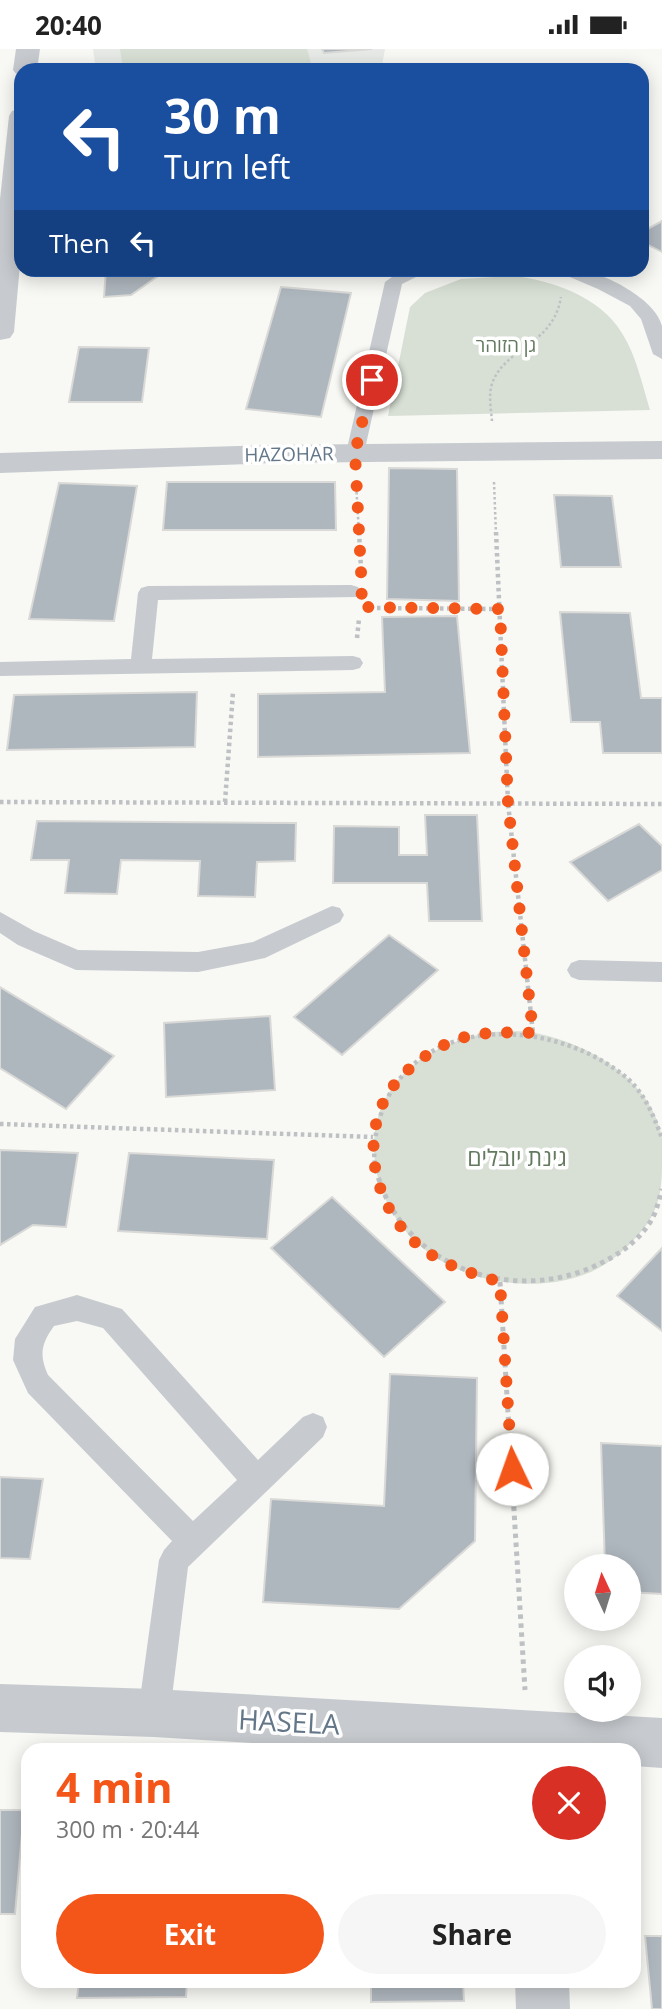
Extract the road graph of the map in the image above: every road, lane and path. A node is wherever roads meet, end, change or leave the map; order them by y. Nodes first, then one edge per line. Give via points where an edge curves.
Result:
1 (14, 188) edge
2 (402, 277) edge
3 (589, 277) edge
4 (561, 290) dead end
5 (657, 326) edge
6 (0, 332) edge
7 (662, 355) edge
8 (662, 450) edge
9 (493, 452) junction
10 (355, 453) junction
11 (0, 463) edge
12 (357, 592) junction
13 (500, 609) junction
14 (354, 663) dead end
15 (141, 667) junction
16 (0, 669) edge
17 (0, 802) edge
18 (508, 803) junction
19 (662, 804) edge
20 (332, 915) dead end
21 (0, 921) edge
22 (579, 970) dead end
23 (662, 972) edge
24 (533, 1033) junction
25 (0, 1124) edge
26 (373, 1137) junction
27 (662, 1138) edge
28 (662, 1189) edge
29 (500, 1282) junction
30 (313, 1427) dead end
31 (257, 1481) junction
32 (193, 1542) junction
33 (0, 1709) edge
34 (154, 1713) junction
35 (528, 1743) edge
36 (662, 1743) edge
37 (542, 1988) edge
38 (543, 2009) edge

1 - 6 street
2 - 10 lane via 394,282
3 - 5 lane via 642,307
4 - 9 path via 561,307 545,334 515,356 492,385
5 - 7 lane
8 - 9 street, HAZOHAR
9 - 10 street, HAZOHAR
9 - 13 path
10 - 11 street, HAZOHAR
10 - 12 path
12 - 13 path via 360,607
12 - 15 lane via 148,593
13 - 18 path
14 - 15 lane
15 - 16 lane
17 - 18 path
18 - 19 path
18 - 24 path
20 - 21 lane via 257,951 198,962 76,960
22 - 23 lane
24 - 26 path via 488,1032 446,1044 411,1067 385,1099
24 - 27 path via 580,1047 629,1080 651,1108
25 - 26 path
26 - 29 path via 375,1175 391,1212 418,1244 456,1269
28 - 29 path via 653,1216 628,1248 591,1272 548,1283
29 - 35 path
30 - 31 lane
31 - 32 lane
31 - 32 lane via 112,1318 77,1308 45,1316 29,1339 27,1360 38,1384
32 - 34 lane via 174,1560
33 - 34 street, HASELA
34 - 35 street, HASELA
35 - 36 street, HASELA
37 - 38 street

